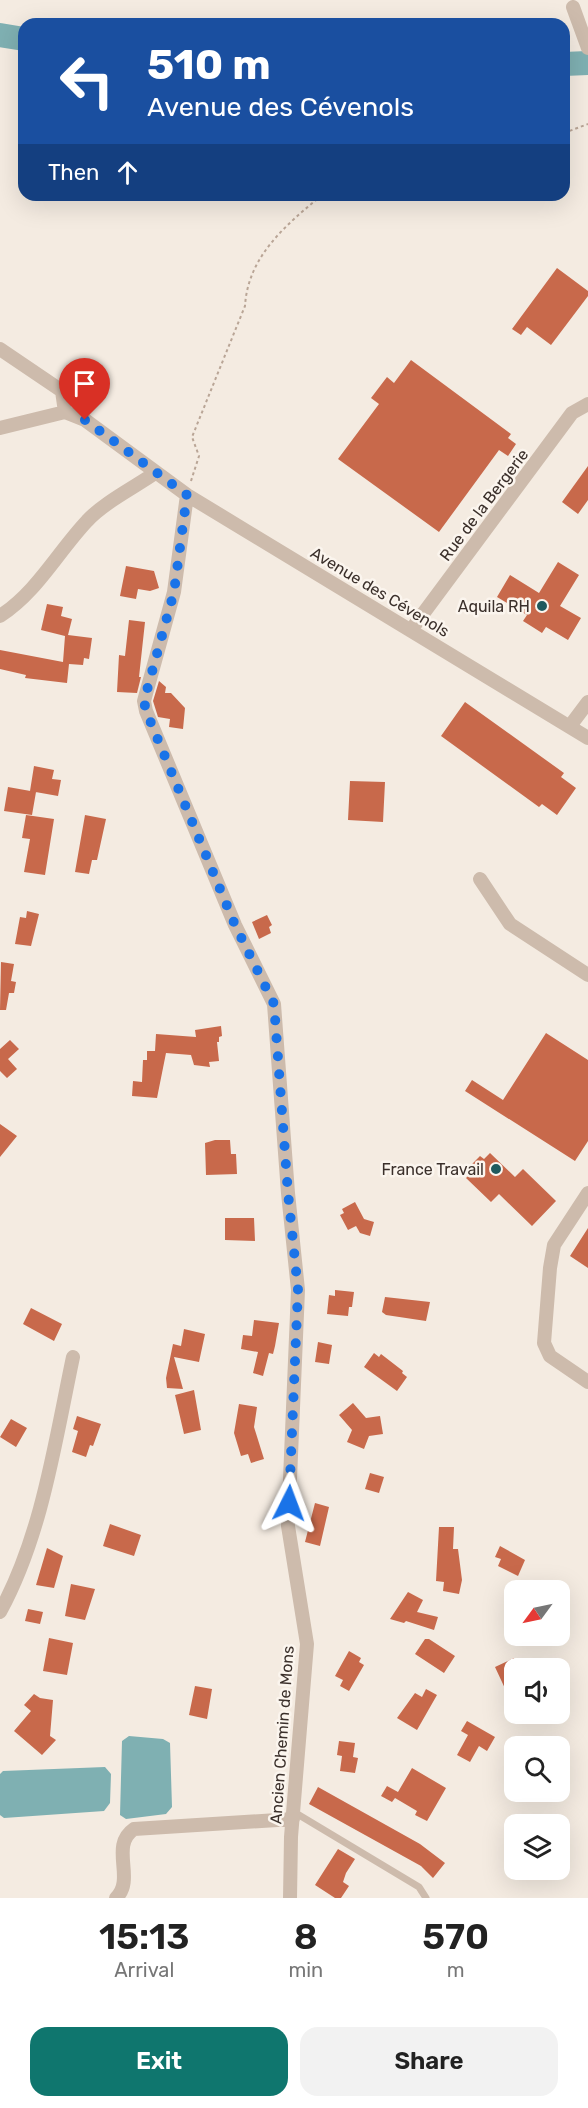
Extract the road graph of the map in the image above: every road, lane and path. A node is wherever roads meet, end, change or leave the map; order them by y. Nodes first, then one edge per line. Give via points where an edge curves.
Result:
1 (573, 7) dead end
2 (588, 48) edge
3 (588, 124) edge
4 (570, 131) edge
5 (315, 201) edge
6 (0, 349) edge
7 (588, 404) edge
8 (65, 412) junction
9 (0, 428) edge
10 (155, 473) junction
11 (187, 495) junction
12 (0, 616) edge
13 (411, 630) junction
14 (588, 702) edge
15 (570, 726) junction
16 (588, 738) edge
17 (480, 879) dead end
18 (588, 975) edge
19 (588, 1193) edge
20 (73, 1357) dead end
21 (588, 1382) edge
22 (0, 1612) edge
23 (293, 1815) junction
24 (116, 1898) edge
25 (290, 1898) edge
26 (426, 1898) edge

1 - 2 street
3 - 4 path
5 - 11 path via 289,223 263,254 246,284 245,306 192,437 199,456
6 - 8 street via 62,391
7 - 13 street, Rue de la Bergerie via 572,413
8 - 9 street
8 - 10 street, Avenue des Cévenols via 85,420
10 - 11 street, Avenue des Cévenols
10 - 12 street via 88,520 16,606
11 - 13 street, Avenue des Cévenols
11 - 23 street, Ancien Chemin de Mons via 174,592 144,701 235,925 274,1004 298,1290 288,1526 307,1644
13 - 15 street, Avenue des Cévenols
14 - 15 street
15 - 16 street, Avenue des Cévenols
17 - 18 street via 510,924
19 - 21 street via 554,1245 544,1342 550,1356
20 - 22 street via 47,1478 18,1579
23 - 24 street via 134,1830 122,1844 124,1885
23 - 25 street, Ancien Chemin de Mons
23 - 26 lane via 419,1887

